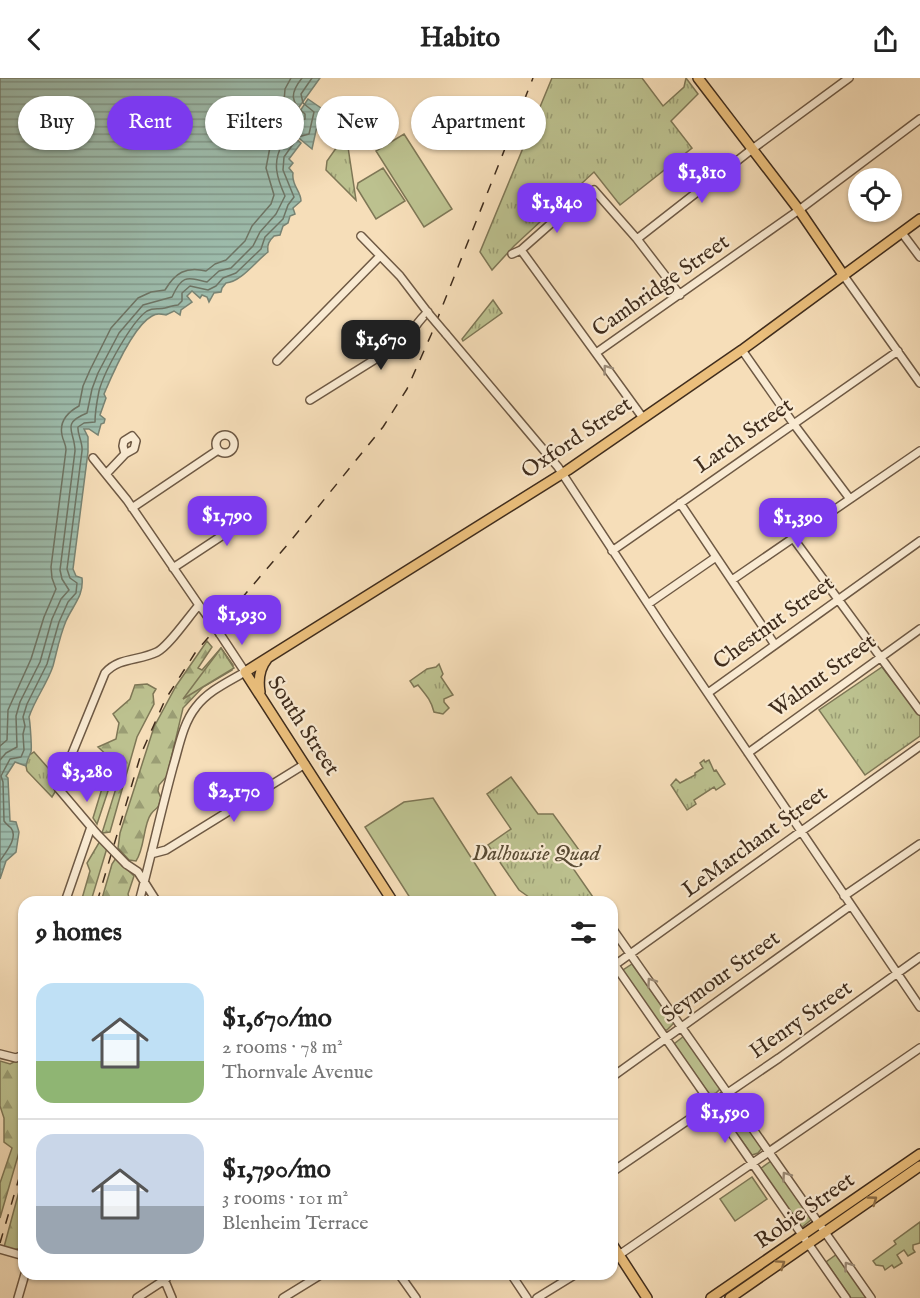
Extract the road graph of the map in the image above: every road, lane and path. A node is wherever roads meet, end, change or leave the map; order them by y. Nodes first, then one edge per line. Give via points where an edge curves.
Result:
1 (849, 78) edge
2 (700, 79) edge
3 (920, 119) edge
4 (751, 150) junction
5 (799, 210) junction
6 (920, 219) edge
7 (902, 232) junction
8 (361, 236) dead end
9 (637, 239) junction
10 (521, 250) junction
11 (512, 254) dead end
12 (380, 256) junction
13 (920, 257) edge
14 (844, 276) junction
15 (680, 295) junction
16 (428, 313) junction
17 (742, 350) junction
18 (898, 351) junction
19 (596, 353) junction
20 (277, 361) dead end
21 (920, 383) edge
22 (309, 400) dead end
23 (643, 418) junction
24 (793, 423) junction
25 (218, 450) dead end
26 (920, 451) edge
27 (125, 454) dead end
28 (93, 458) dead end
29 (107, 473) junction
30 (561, 473) junction
31 (850, 499) junction
32 (680, 503) junction
33 (224, 507) dead end
34 (132, 508) junction
35 (793, 538) junction
36 (920, 541) edge
37 (612, 551) junction
38 (716, 557) junction
39 (173, 568) junction
40 (732, 580) junction
41 (838, 600) junction
42 (648, 604) junction
43 (201, 608) junction
44 (920, 629) edge
45 (775, 645) junction
46 (268, 657) junction
47 (881, 657) junction
48 (245, 672) junction
49 (708, 693) junction
50 (261, 694) junction
51 (920, 711) edge
52 (920, 746) edge
53 (748, 753) junction
54 (305, 764) junction
55 (91, 827) junction
56 (801, 830) junction
57 (920, 844) edge
58 (151, 854) junction
59 (144, 883) junction
60 (67, 896) edge
61 (141, 896) edge
62 (153, 896) edge
63 (389, 896) edge
64 (844, 896) junction
65 (850, 906) junction
66 (618, 936) edge
67 (630, 953) junction
68 (920, 957) edge
69 (618, 961) edge
70 (618, 971) edge
71 (897, 974) junction
72 (920, 1007) edge
73 (682, 1027) junction
74 (666, 1039) junction
75 (920, 1048) edge
76 (0, 1054) edge
77 (18, 1057) edge
78 (618, 1073) edge
79 (728, 1093) junction
80 (712, 1104) junction
81 (770, 1153) junction
82 (920, 1155) edge
83 (754, 1164) junction
84 (920, 1166) edge
85 (618, 1168) edge
86 (820, 1224) junction
87 (826, 1233) junction
88 (806, 1240) junction
89 (618, 1248) edge
90 (618, 1254) edge
91 (23, 1280) edge
92 (159, 1280) edge
93 (165, 1280) edge
94 (314, 1280) edge
95 (403, 1280) edge
96 (515, 1280) edge
97 (566, 1280) edge
98 (294, 1295) edge
99 (18, 1298) edge
100 (137, 1298) edge
101 (172, 1298) edge
102 (283, 1298) edge
103 (416, 1298) edge
104 (527, 1298) edge
105 (537, 1298) edge
106 (647, 1298) edge
107 (711, 1298) edge
108 (730, 1298) edge
109 (846, 1298) edge
110 (871, 1298) edge

1 - 4 street
2 - 4 main road
3 - 5 street, Cambridge Street
4 - 5 main road
4 - 9 street
5 - 14 main road
5 - 15 street, Cambridge Street
6 - 7 main road, Oxford Street
7 - 13 street
7 - 14 main road, Oxford Street
8 - 12 street
9 - 10 street via 591,190
9 - 15 street
10 - 11 street
10 - 19 street
12 - 16 street
12 - 20 street
14 - 17 main road, Oxford Street
14 - 18 street
15 - 19 street, Cambridge Street
16 - 22 street via 398,345
16 - 30 street, bridge
17 - 23 main road, Oxford Street
17 - 24 street
18 - 21 street
18 - 24 street, Larch Street
23 -> 19 street
23 - 30 main road, Oxford Street
24 - 31 street
24 - 32 street, Larch Street
25 - 34 street
26 - 31 street
27 - 29 street
28 - 29 street, South Street
29 - 34 street, South Street
30 - 37 street
30 - 46 main road, Oxford Street
31 - 35 street
32 - 37 street, Larch Street
32 - 38 street
33 - 39 street via 233,521 223,535
34 - 39 street, South Street
35 - 40 street
35 - 41 street
36 - 41 street, Chestnut Street
37 - 42 street
38 - 40 street
38 - 42 street
39 - 43 street, South Street
40 - 45 street
41 - 45 street, Chestnut Street
41 - 47 street
42 - 49 street
43 - 48 street, South Street, bridge
43 - 55 street via 158,651 121,661 105,673 58,788
44 - 47 street, Walnut Street
45 - 49 street, Chestnut Street
46 - 48 main road, Oxford Street
46 - 50 main road via 260,671
47 - 51 street
47 - 53 street, Walnut Street
48 - 50 main road, South Street
48 - 58 street via 205,697 189,717
49 - 53 street
50 - 54 main road, South Street
52 - 56 street, LeMarchant Street
53 - 56 street
54 - 58 street via 166,850
54 - 63 main road, South Street
55 - 59 street, bridge via 138,872
55 - 60 street
56 - 64 street
56 - 67 street, LeMarchant Street
57 - 64 street
58 - 59 street
59 - 61 street
59 - 62 street
64 - 65 street
65 - 71 street
65 - 73 street, Seymour Street
66 - 67 street
67 - 69 street, LeMarchant Street
73 -> 67 street
68 - 71 street, Henry Street
70 - 74 street
71 - 72 street
71 - 79 street, Henry Street
73 - 74 street, Seymour Street
73 - 79 street
74 - 78 street, Seymour Street
74 - 80 street
75 - 81 street
76 - 77 street
79 - 80 street, Henry Street
79 - 81 street
80 - 83 street
80 - 85 street, Henry Street
81 - 83 street
86 -> 81 street
82 - 86 main road, Robie Street
83 - 88 street
83 - 89 street
87 -> 84 main road, Robie Street
86 - 87 street
86 - 88 main road, Robie Street
87 - 88 main road, Robie Street
110 -> 87 street
88 - 107 main road, Robie Street
108 -> 88 main road, Robie Street
88 - 109 street
90 - 106 main road
91 - 99 street
92 - 100 street
93 - 101 street
94 - 98 street
95 - 103 street
96 - 104 street
97 - 105 street
98 - 102 street

